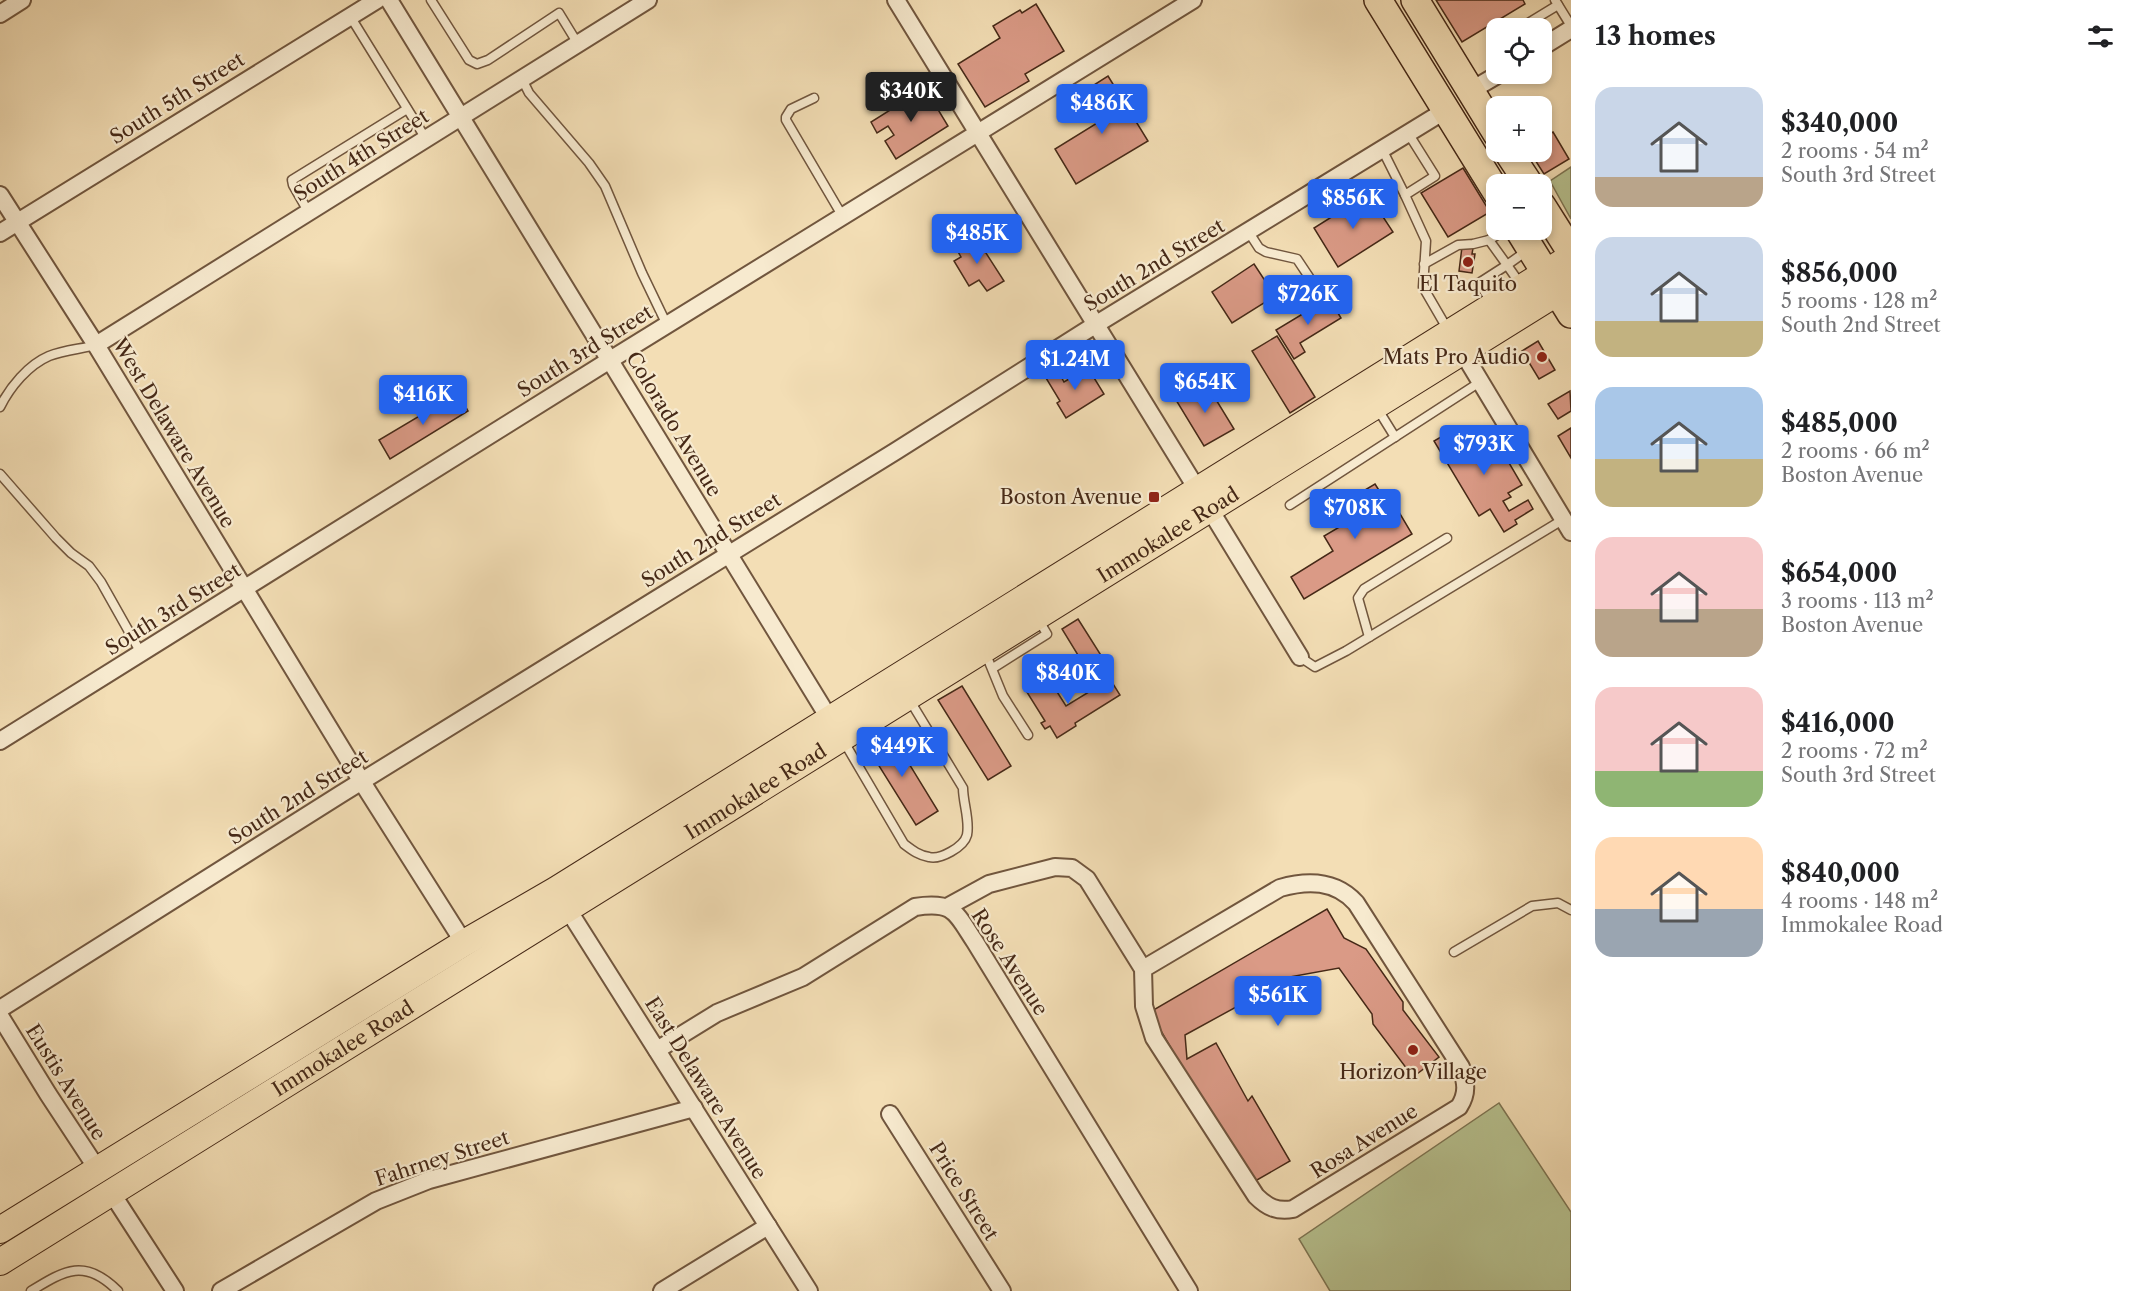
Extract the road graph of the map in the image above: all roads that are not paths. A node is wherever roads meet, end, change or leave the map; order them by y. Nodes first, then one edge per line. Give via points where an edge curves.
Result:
1 (22, 0) edge
2 (377, 0) edge
3 (389, 0) edge
4 (431, 0) edge
5 (648, 0) edge
6 (896, 0) edge
7 (1193, 0) edge
8 (1378, 0) edge
9 (1415, 0) edge
10 (1557, 2) edge
11 (0, 14) edge
12 (350, 16) junction
13 (1534, 18) edge
14 (1571, 28) edge
15 (1552, 40) edge
16 (578, 44) junction
17 (522, 80) junction
18 (1486, 82) edge
19 (1470, 91) junction
20 (814, 98) dead end
21 (407, 109) junction
22 (1446, 110) junction
23 (1486, 116) edge
24 (461, 118) junction
25 (978, 133) junction
26 (1408, 133) junction
27 (426, 139) junction
28 (1382, 149) junction
29 (1486, 175) edge
30 (0, 195) edge
31 (1405, 195) junction
32 (309, 213) junction
33 (843, 217) junction
34 (18, 222) junction
35 (1552, 222) edge
36 (1248, 231) junction
37 (0, 232) edge
38 (1489, 240) joint
39 (1524, 240) edge
40 (1526, 240) edge
41 (1571, 252) edge
42 (1571, 257) edge
43 (1424, 264) junction
44 (1507, 265) junction
45 (1315, 286) dead end
46 (1522, 286) junction
47 (1561, 291) edge
48 (1493, 304) junction
49 (1095, 325) junction
50 (666, 326) junction
51 (1456, 341) junction
52 (96, 345) junction
53 (610, 360) junction
54 (1480, 382) junction
55 (1378, 395) junction
56 (0, 407) edge
57 (1395, 437) junction
58 (0, 474) edge
59 (1203, 499) junction
60 (1290, 506) dead end
61 (1567, 526) edge
62 (1447, 538) dead end
63 (729, 554) junction
64 (244, 589) junction
65 (1369, 637) junction
66 (141, 653) junction
67 (1300, 657) joint
68 (988, 658) junction
69 (907, 696) junction
70 (836, 728) junction
71 (1028, 735) dead end
72 (0, 741) edge
73 (362, 782) junction
74 (562, 899) junction
75 (947, 907) junction
76 (1571, 910) edge
77 (1454, 952) dead end
78 (471, 953) junction
79 (1143, 969) junction
80 (0, 1009) edge
81 (0, 1016) edge
82 (657, 1050) junction
83 (694, 1108) junction
84 (890, 1114) dead end
85 (105, 1181) junction
86 (768, 1226) junction
87 (0, 1230) edge
88 (0, 1262) edge
89 (31, 1291) edge
90 (118, 1291) edge
91 (175, 1291) edge
92 (221, 1291) edge
93 (662, 1291) edge
94 (810, 1291) edge
95 (1002, 1291) edge
96 (1189, 1291) edge

1 - 11 street
2 - 12 street, South 5th Street
3 - 24 street, Colorado Avenue
4 - 16 lane via 469,60 477,64 559,13
5 - 16 street, South 4th Street
6 - 25 street
7 - 25 street, South 3rd Street
8 - 22 highway
9 - 19 highway
10 - 13 lane
10 - 14 lane
12 - 21 lane
12 - 34 street, South 5th Street
14 - 15 street
16 - 17 street, South 4th Street
17 - 24 street, South 4th Street
17 - 50 lane via 605,186
18 - 19 street
19 - 23 highway
20 - 33 lane via 791,110 786,120
21 - 27 lane
21 - 32 lane via 292,180
22 - 26 street, South 2nd Street
22 - 29 highway
24 - 27 street, South 4th Street
24 - 53 street, Colorado Avenue
25 - 33 street, South 3rd Street
25 - 49 street
26 - 28 street, South 2nd Street
26 - 31 lane via 1435,176
27 - 32 street, South 4th Street
28 - 31 lane
28 - 36 street, South 2nd Street
30 - 34 street, West Delaware Avenue
31 - 43 lane via 1426,241
32 - 52 street, South 4th Street
33 - 50 street, South 3rd Street
34 - 37 street, South 5th Street
34 - 52 street, West Delaware Avenue
35 - 41 highway
36 - 45 lane via 1259,248 1297,259
36 - 49 street, South 2nd Street
38 - 43 lane via 1458,244
38 - 44 lane
39 - 44 lane
40 - 47 highway
42 - 47 main road, Immokalee Road
43 - 51 lane via 1423,287
44 - 46 lane
44 - 48 lane via 1479,284
46 - 47 main road, Immokalee Road
46 - 48 main road, Immokalee Road
47 - 51 main road, Immokalee Road
48 - 51 main road, Immokalee Road
49 - 59 street
49 - 63 street, South 2nd Street
50 - 53 street, South 3rd Street
51 - 54 street
51 - 55 main road, Immokalee Road
52 - 56 lane via 48,357 26,372 8,391
52 - 64 street, West Delaware Avenue
53 - 63 street, Colorado Avenue
53 - 64 street, South 3rd Street
54 - 57 lane
54 - 61 street
55 - 57 lane
55 - 59 main road, Immokalee Road
57 - 60 lane
58 - 66 lane via 56,538 89,566
59 - 67 street
59 - 68 main road, Immokalee Road via 1036,616
59 - 70 main road, Immokalee Road
61 - 65 lane
62 - 65 lane via 1364,589 1358,598
63 - 70 street, Colorado Avenue
63 - 73 street, South 2nd Street
64 - 66 street, South 3rd Street
64 - 73 street, West Delaware Avenue
65 - 67 lane via 1315,667
66 - 72 street, South 3rd Street
68 - 69 main road, Immokalee Road
68 - 71 lane via 1003,696
69 - 70 main road, Immokalee Road
69 - 70 lane via 963,788 967,836 949,853 931,858 904,844
70 - 74 main road, Immokalee Road
73 - 78 street, West Delaware Avenue
73 - 80 street, South 2nd Street
74 - 78 main road, Immokalee Road
74 - 82 street, East Delaware Avenue
75 - 79 street via 989,884 1055,867 1072,868 1087,879
75 - 82 street, Rose Avenue via 915,907 803,977 717,1013
75 - 96 street, Rose Avenue via 975,942
76 - 77 lane via 1558,903 1532,906
78 - 85 main road, Immokalee Road
79 - 79 street, Rosa Avenue via 1144,1005 1154,1038 1256,1196 1273,1209 1293,1209 1459,1107 1466,1096 1461,1067 1356,903 1348,894 1325,884 1301,882 1280,888
81 - 85 street, Eustis Avenue
82 - 83 street, East Delaware Avenue
83 - 86 street, East Delaware Avenue
83 - 92 street, Fahrney Street via 392,1193
84 - 95 street, Price Street
85 - 87 main road, Immokalee Road
85 - 88 main road, Immokalee Road
85 - 91 street, Eustis Avenue
86 - 93 street
86 - 94 street, East Delaware Avenue
89 - 90 lane via 65,1272 89,1270

